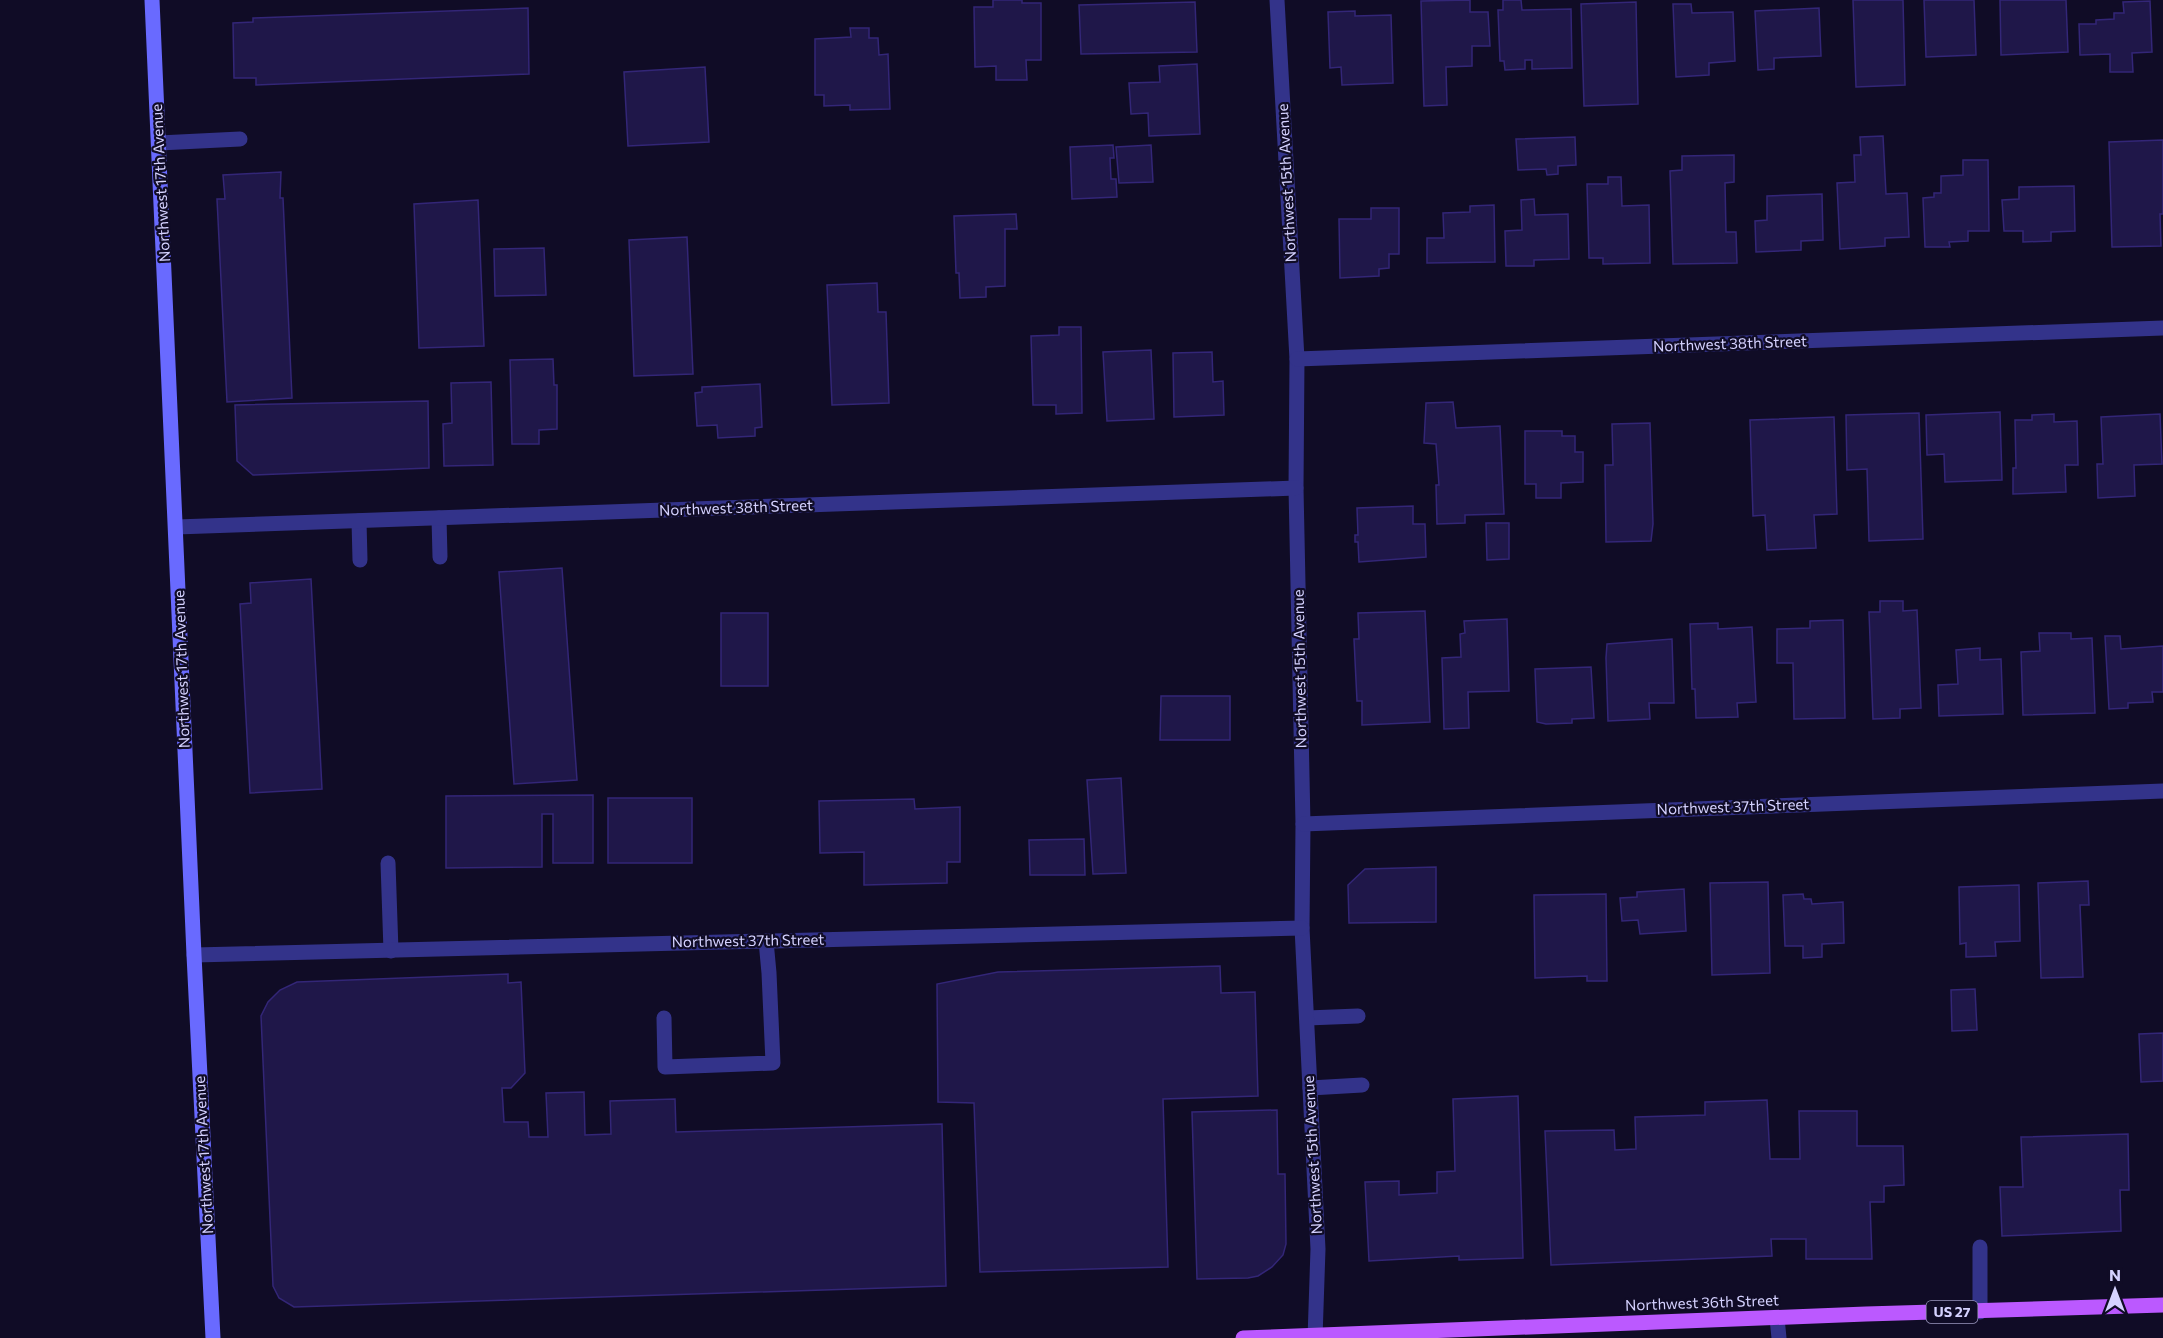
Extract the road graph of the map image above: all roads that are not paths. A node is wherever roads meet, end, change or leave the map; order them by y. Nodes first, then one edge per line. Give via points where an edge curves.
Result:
1 (152, 0) edge
2 (1277, 0) edge
3 (240, 139) dead end
4 (159, 143) junction
5 (2163, 328) edge
6 (1297, 359) junction
7 (1296, 488) junction
8 (439, 518) junction
9 (359, 521) junction
10 (176, 527) junction
11 (440, 558) dead end
12 (360, 561) dead end
13 (2163, 791) edge
14 (1303, 824) junction
15 (388, 863) dead end
16 (1302, 928) junction
17 (766, 941) junction
18 (391, 951) junction
19 (194, 955) junction
20 (1358, 1016) dead end
21 (664, 1018) dead end
22 (1307, 1018) junction
23 (1362, 1085) dead end
24 (1310, 1088) junction
25 (1980, 1247) dead end
26 (2163, 1305) edge
27 (1980, 1312) junction
28 (1777, 1318) junction
29 (1529, 1333) edge
30 (1450, 1334) edge
31 (1315, 1337) edge
32 (213, 1338) edge
33 (1243, 1338) edge
34 (1779, 1338) edge

1 - 4 main road, Northwest 17th Avenue
2 - 6 street, Northwest 15th Avenue
3 - 4 street
4 - 10 main road, Northwest 17th Avenue
5 - 6 street, Northwest 38th Street
6 - 7 street, Northwest 15th Avenue
7 - 8 street, Northwest 38th Street
7 - 14 street, Northwest 15th Avenue
8 - 9 street, Northwest 38th Street
8 - 11 street
9 - 10 street, Northwest 38th Street
9 - 12 street
10 - 19 main road, Northwest 17th Avenue
13 - 14 street, Northwest 37th Street
14 - 16 street, Northwest 15th Avenue
15 - 18 street
16 - 17 street, Northwest 37th Street
16 - 22 street, Northwest 15th Avenue
17 - 18 street, Northwest 37th Street
17 - 21 street via 773,1063 665,1067
18 - 19 street, Northwest 37th Street
19 - 32 main road, Northwest 17th Avenue
20 - 22 street
22 - 24 street, Northwest 15th Avenue
23 - 24 street
24 - 31 street, Northwest 15th Avenue via 1318,1249
25 - 27 street
26 - 27 main road, Northwest 36th Street / US 27
27 - 28 main road, Northwest 36th Street / US 27
28 - 29 main road, Northwest 36th Street / US 27
28 - 34 street
29 - 30 main road, Northwest 36th Street / US 27
30 - 31 main road, Northwest 36th Street / US 27
31 - 33 main road, Northwest 36th Street / US 27

